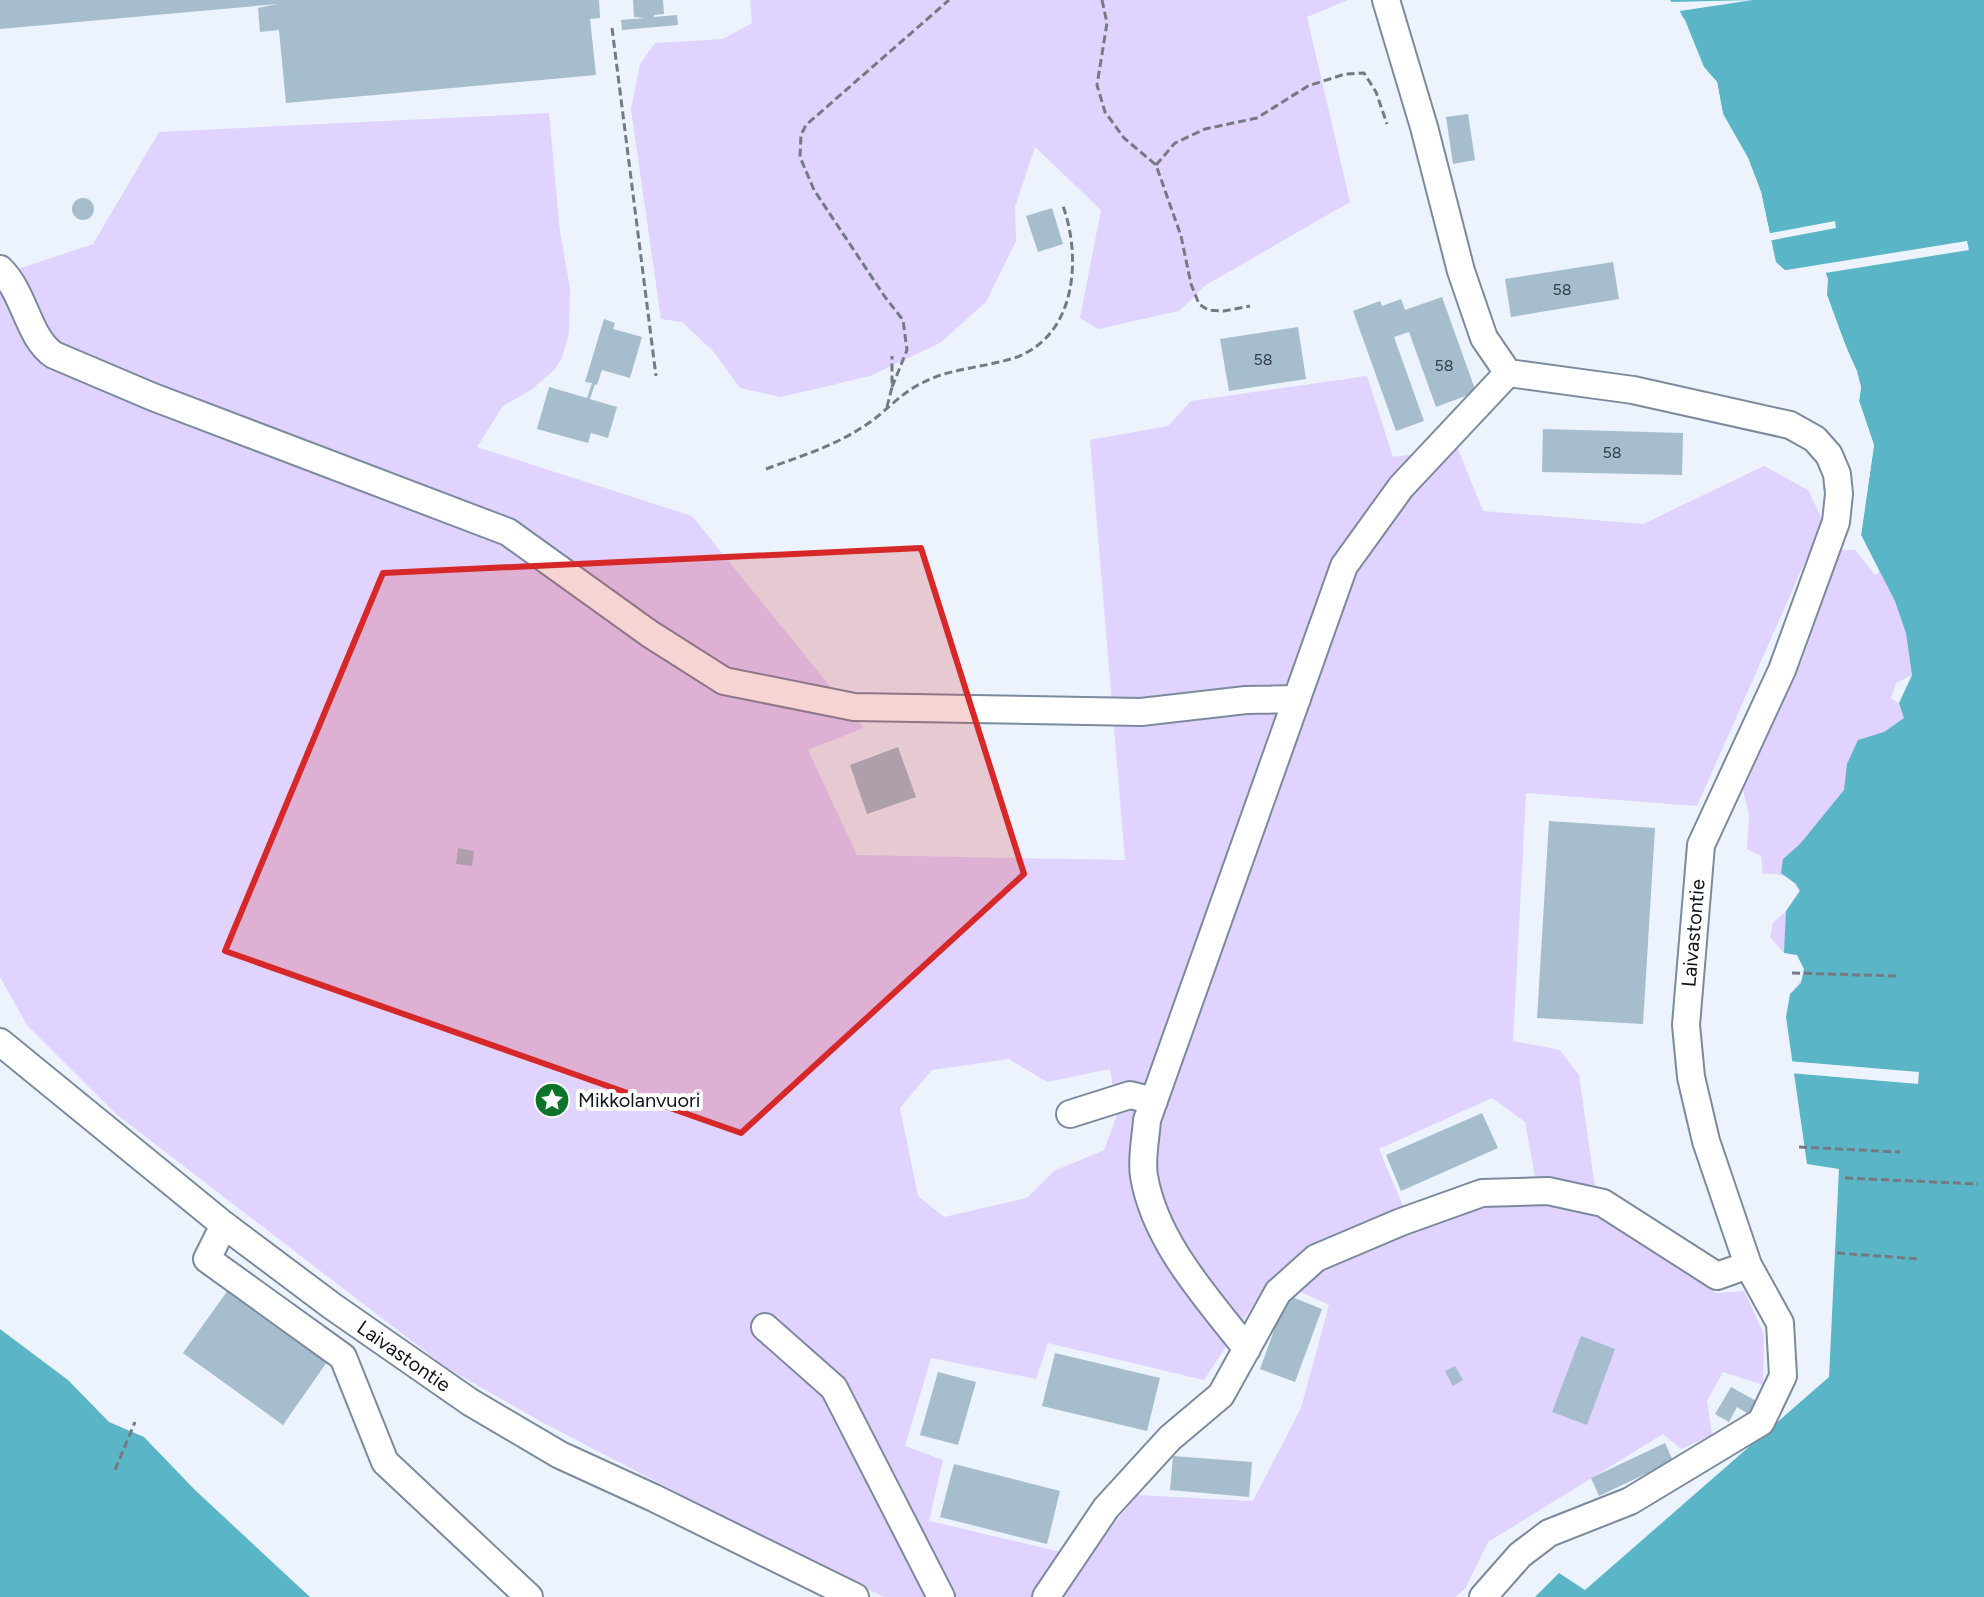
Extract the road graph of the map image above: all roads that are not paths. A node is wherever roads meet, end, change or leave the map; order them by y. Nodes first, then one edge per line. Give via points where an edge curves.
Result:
1 (1386, 0) edge
2 (0, 269) edge
3 (1508, 373) junction
4 (1297, 699) junction
5 (0, 1042) edge
6 (1154, 1101) junction
7 (1070, 1114) dead end
8 (224, 1225) junction
9 (1748, 1265) junction
10 (765, 1327) dead end
11 (1247, 1349) junction
12 (529, 1597) edge
13 (855, 1597) edge
14 (941, 1597) edge
15 (1046, 1597) edge
16 (1483, 1597) edge

1 - 3 street via 1461,271 1484,338
2 - 4 street via 19,292 45,349 54,355 508,532 724,681 854,707 1141,712
3 - 4 street via 1401,487 1344,566
3 - 9 street, Laivastontie via 1633,390 1790,425 1815,439 1837,474 1836,522 1809,597 1782,670 1701,845 1686,1025 1691,1077 1706,1141
4 - 6 street
5 - 8 street, Laivastontie
6 - 7 street via 1130,1095
6 - 11 street via 1147,1120 1143,1174 1158,1221 1191,1278
8 - 12 street via 207,1259 343,1357 385,1462
8 - 13 street, Laivastontie via 482,1409 560,1455
9 - 11 street via 1717,1276 1603,1203 1548,1191 1482,1193 1316,1258 1278,1292
9 - 16 street, Laivastontie via 1780,1323 1783,1376 1761,1422 1630,1501 1549,1533 1520,1555
10 - 14 street via 834,1388
11 - 15 street via 1221,1395 1170,1438 1106,1508

